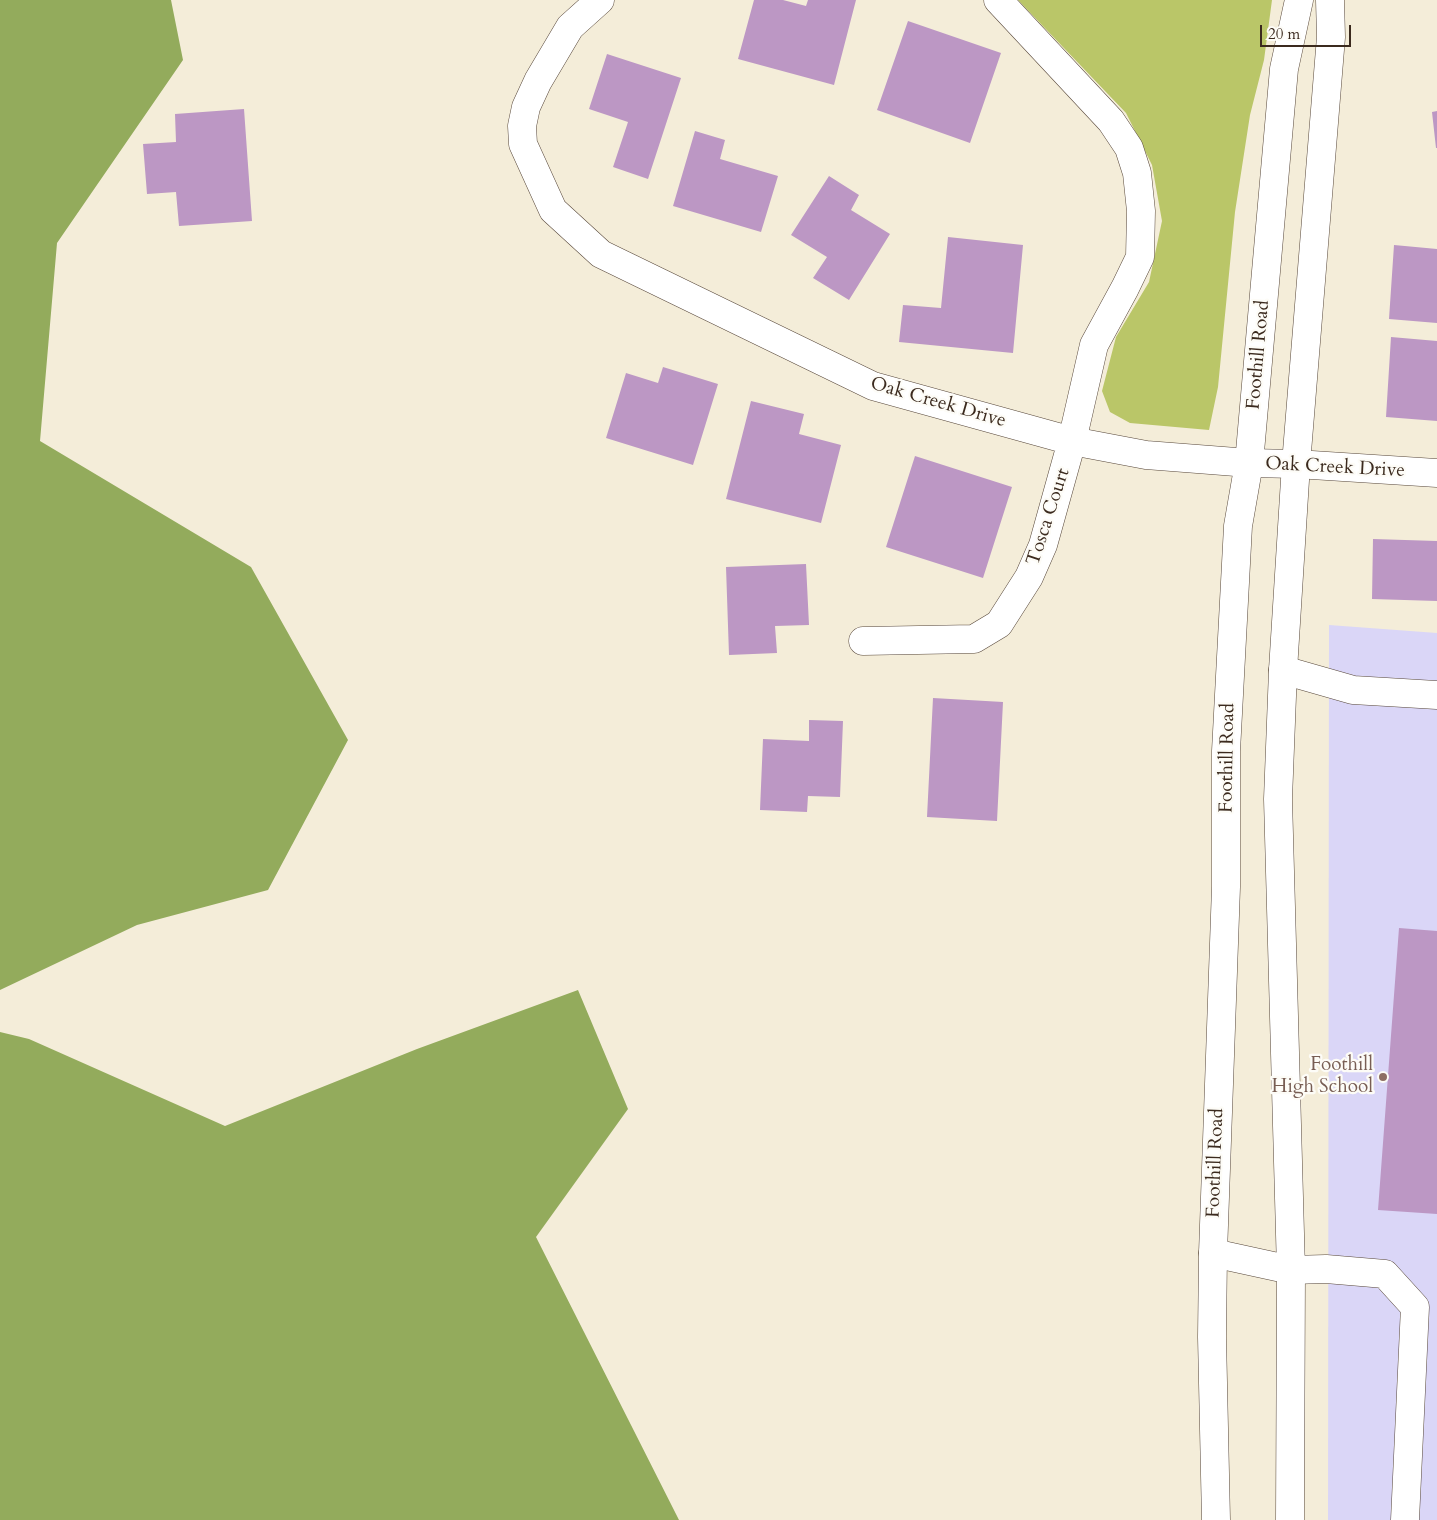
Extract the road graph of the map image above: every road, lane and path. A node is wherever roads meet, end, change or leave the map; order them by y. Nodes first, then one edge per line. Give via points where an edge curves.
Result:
1 (600, 0) edge
2 (998, 0) edge
3 (1299, 0) edge
4 (1330, 0) edge
5 (1072, 442) junction
6 (1249, 464) junction
7 (1296, 464) junction
8 (1437, 473) edge
9 (863, 641) dead end
10 (1283, 670) junction
11 (1437, 695) edge
12 (1213, 1253) junction
13 (1290, 1270) junction
14 (1216, 1520) edge
15 (1290, 1520) edge
16 (1405, 1520) edge

1 - 5 main road, Oak Creek Drive via 570,27 526,107 523,144 553,210 601,254 873,386
2 - 5 main road, Tosca Court via 1111,121 1129,148 1137,173 1142,211 1140,257 1094,345
3 - 6 main road, Foothill Road via 1284,69
4 - 7 main road via 1330,47
5 - 6 main road, Oak Creek Drive via 1146,455
5 - 9 main road, Tosca Court via 1043,546 1029,577 999,624 974,639
6 - 7 main road, Oak Creek Drive
6 - 12 main road, Foothill Road via 1238,526 1226,751 1226,886
7 - 8 main road, Oak Creek Drive
7 - 10 main road
10 - 11 main road via 1353,690
10 - 13 main road via 1278,799
12 - 13 main road
12 - 14 main road, Foothill Road
13 - 15 main road
13 - 16 main road via 1326,1269 1385,1274 1415,1307

